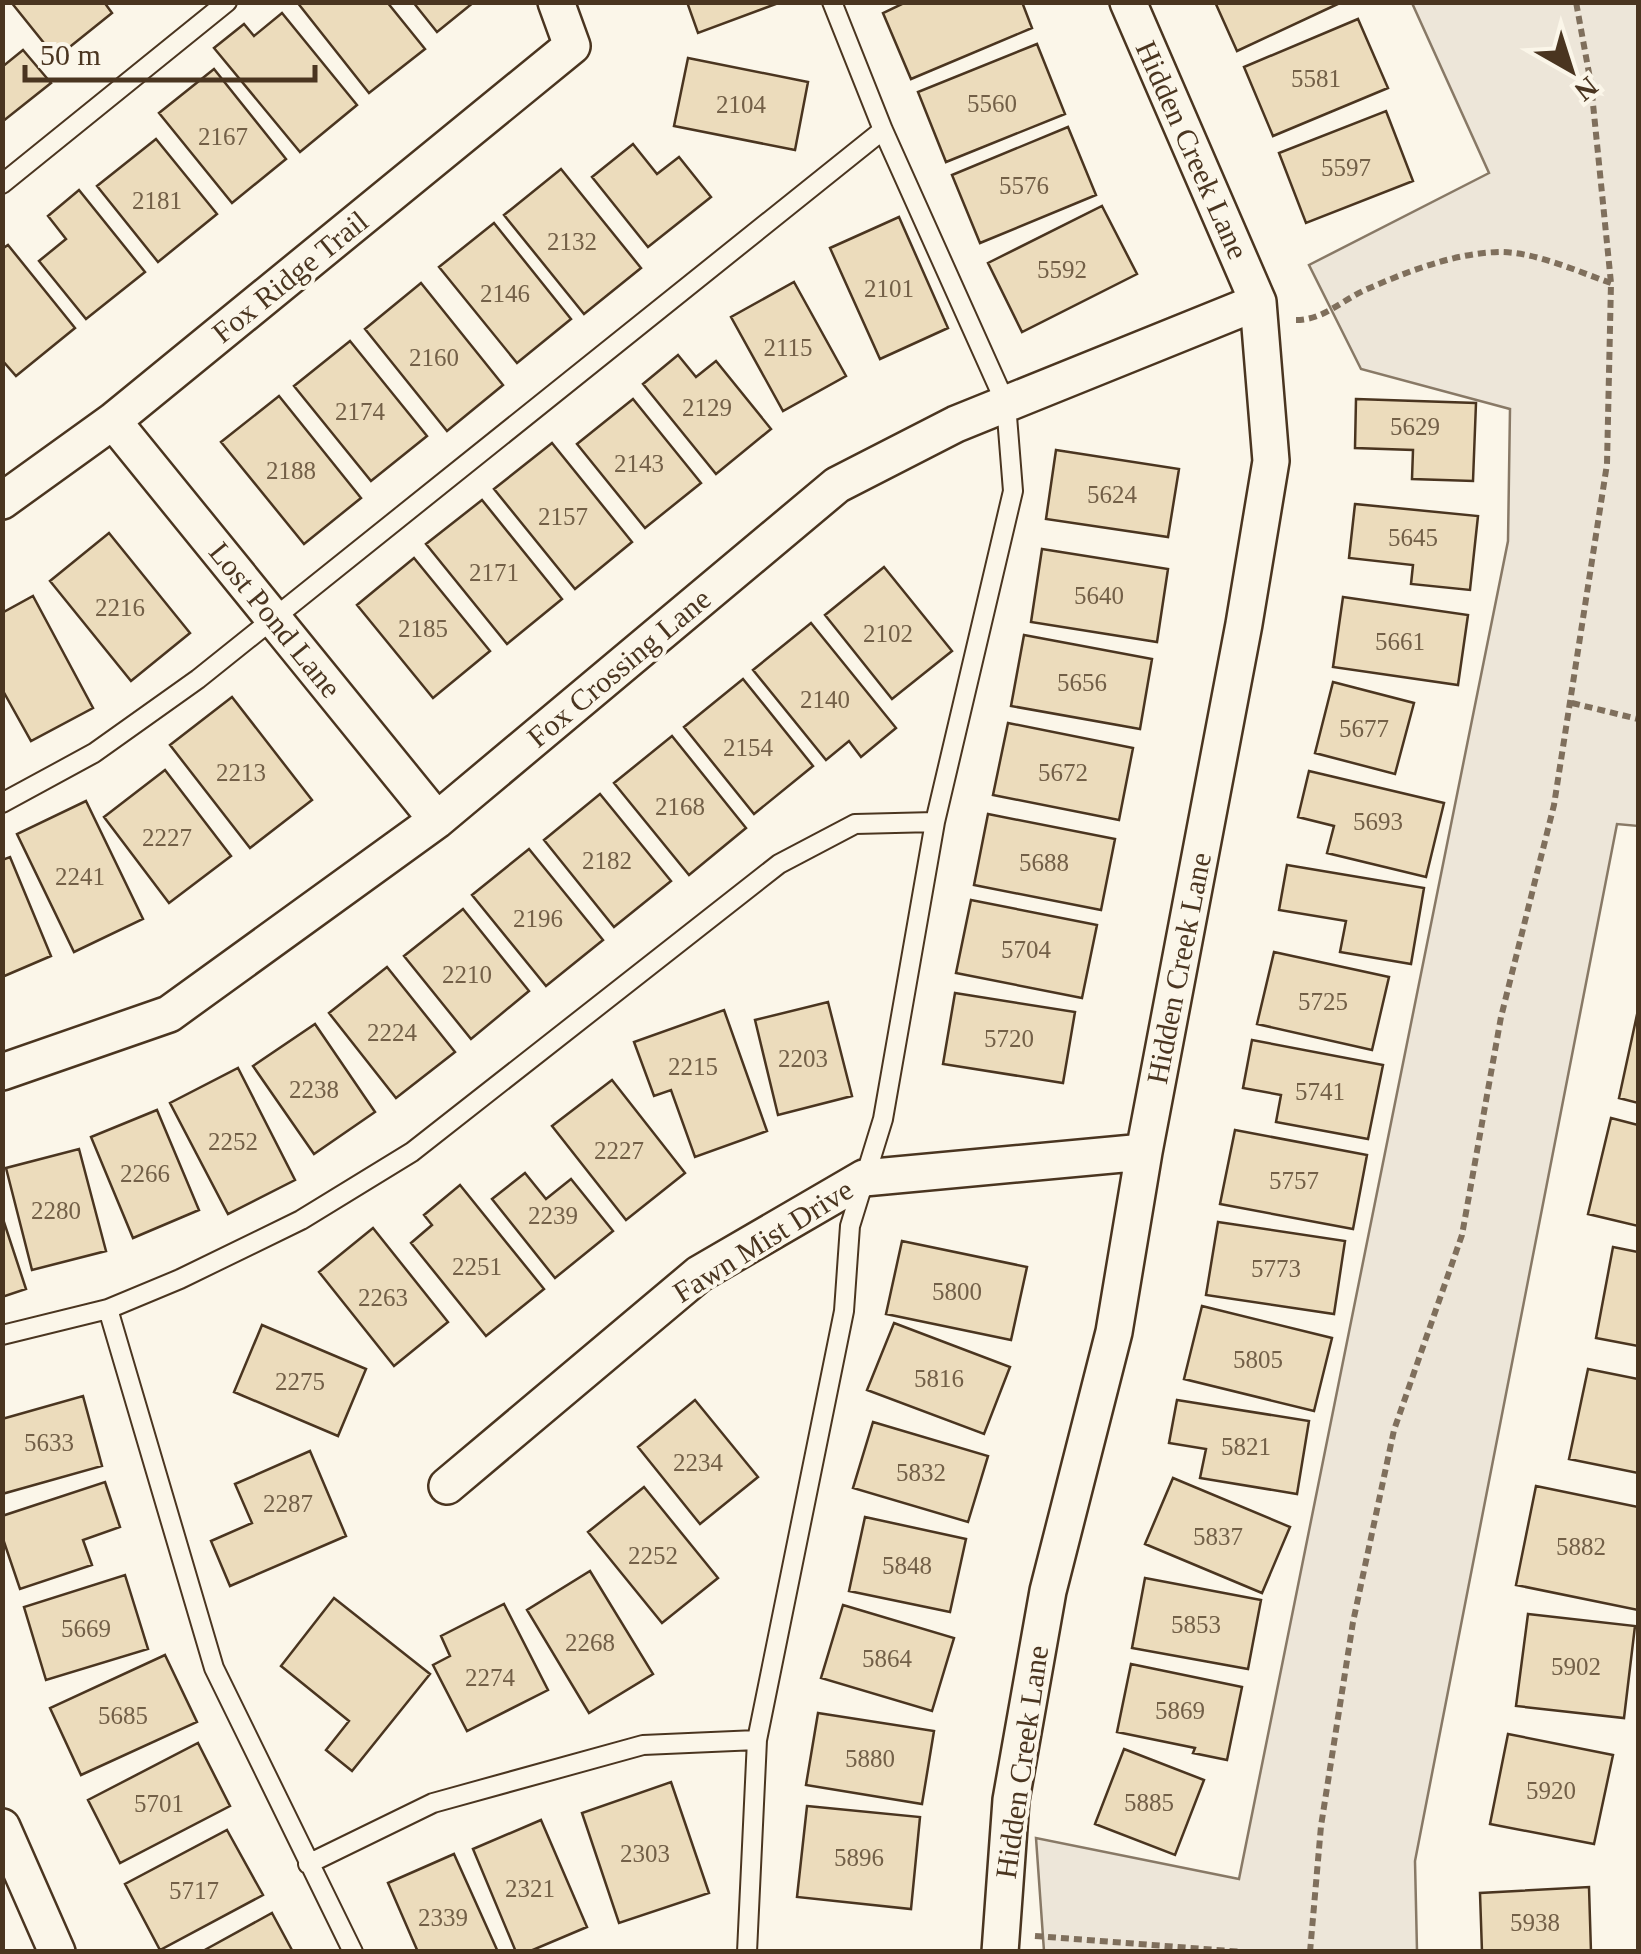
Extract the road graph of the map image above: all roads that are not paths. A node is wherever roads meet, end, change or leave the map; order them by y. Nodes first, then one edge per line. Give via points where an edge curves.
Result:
1 (227, 2) edge
2 (556, 2) edge
3 (832, 2) edge
4 (1128, 2) edge
5 (883, 130) junction
6 (2, 184) edge
7 (1258, 302) junction
8 (1006, 404) junction
9 (113, 421) junction
10 (2, 501) edge
11 (273, 618) junction
12 (2, 803) edge
13 (437, 820) junction
14 (935, 822) junction
15 (2, 1072) edge
16 (1144, 1152) junction
17 (864, 1178) junction
18 (108, 1309) junction
19 (2, 1335) edge
20 (447, 1486) dead end
21 (757, 1740) junction
22 (2, 1828) edge
23 (308, 1864) junction
24 (1013, 1944) edge
25 (58, 1952) edge
26 (353, 1952) edge
27 (747, 1952) edge

1 - 6 lane
2 - 9 street, Fox Ridge Trail via 572,46
3 - 5 lane
4 - 7 street, Hidden Creek Lane
5 - 8 lane
5 - 11 lane
7 - 8 street, Fox Crossing Lane
7 - 16 street, Hidden Creek Lane via 1271,461
8 - 13 street, Fox Crossing Lane via 836,486
8 - 14 lane via 1013,491
9 - 10 street, Fox Ridge Trail
9 - 11 street, Lost Pond Lane
11 - 12 lane via 94,752
11 - 13 street, Lost Pond Lane
13 - 15 street, Fox Crossing Lane via 169,1014
14 - 17 lane via 883,1119
14 - 18 lane via 855,824 779,864 412,1152 301,1220
16 - 17 street, Fawn Mist Drive
16 - 24 street, Hidden Creek Lane via 1114,1332 1045,1610 1012,1800
17 - 20 street, Fawn Mist Drive via 698,1274
17 - 21 lane via 850,1226 844,1311
18 - 19 lane
18 - 23 lane via 214,1668
21 - 23 lane via 624,1750 433,1803
21 - 27 lane
22 - 25 street
23 - 26 lane

